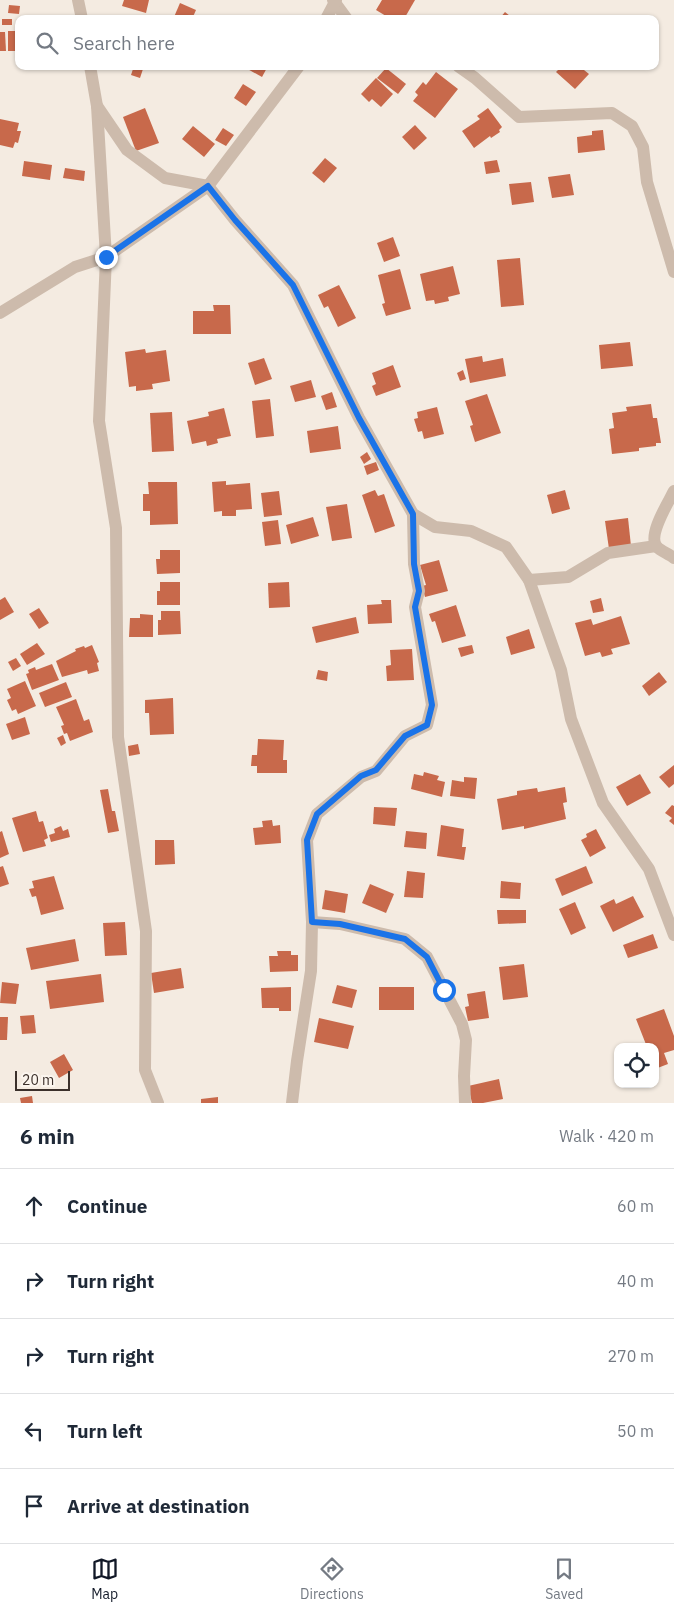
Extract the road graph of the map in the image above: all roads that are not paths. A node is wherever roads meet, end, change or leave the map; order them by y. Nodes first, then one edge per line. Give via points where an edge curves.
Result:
1 (78, 0) edge
2 (335, 1) edge
3 (81, 15) edge
4 (328, 15) edge
5 (344, 15) edge
6 (91, 70) edge
7 (296, 70) edge
8 (464, 70) edge
9 (96, 106) junction
10 (208, 186) junction
11 (106, 257) junction
12 (674, 272) edge
13 (0, 313) edge
14 (674, 491) edge
15 (413, 514) junction
16 (656, 546) junction
17 (674, 558) edge
18 (529, 580) junction
19 (312, 922) junction
20 (674, 935) edge
21 (158, 1103) edge
22 (292, 1103) edge
23 (465, 1103) edge

1 - 3 street
2 - 4 street
2 - 5 street
6 - 9 street
7 - 10 street
8 - 12 street via 519,118 612,113 632,126 643,147 647,182
9 - 10 street via 127,150 165,178
9 - 11 street
10 - 11 street
10 - 15 street via 293,285 359,418
11 - 13 street via 75,267
11 - 21 street via 99,421 116,528 118,737 146,931 145,1070
14 - 16 street via 655,530
15 - 18 street via 436,527 471,531 506,547
15 - 19 street via 414,564 419,591 415,607 432,705 427,725 405,736 376,770 361,776 317,814 307,840
16 - 17 street
16 - 18 street via 608,553 568,577
18 - 20 street via 561,670 571,719 603,803 649,869
19 - 22 street via 311,971
19 - 23 street via 340,924 405,939 427,957 462,1024 466,1040

